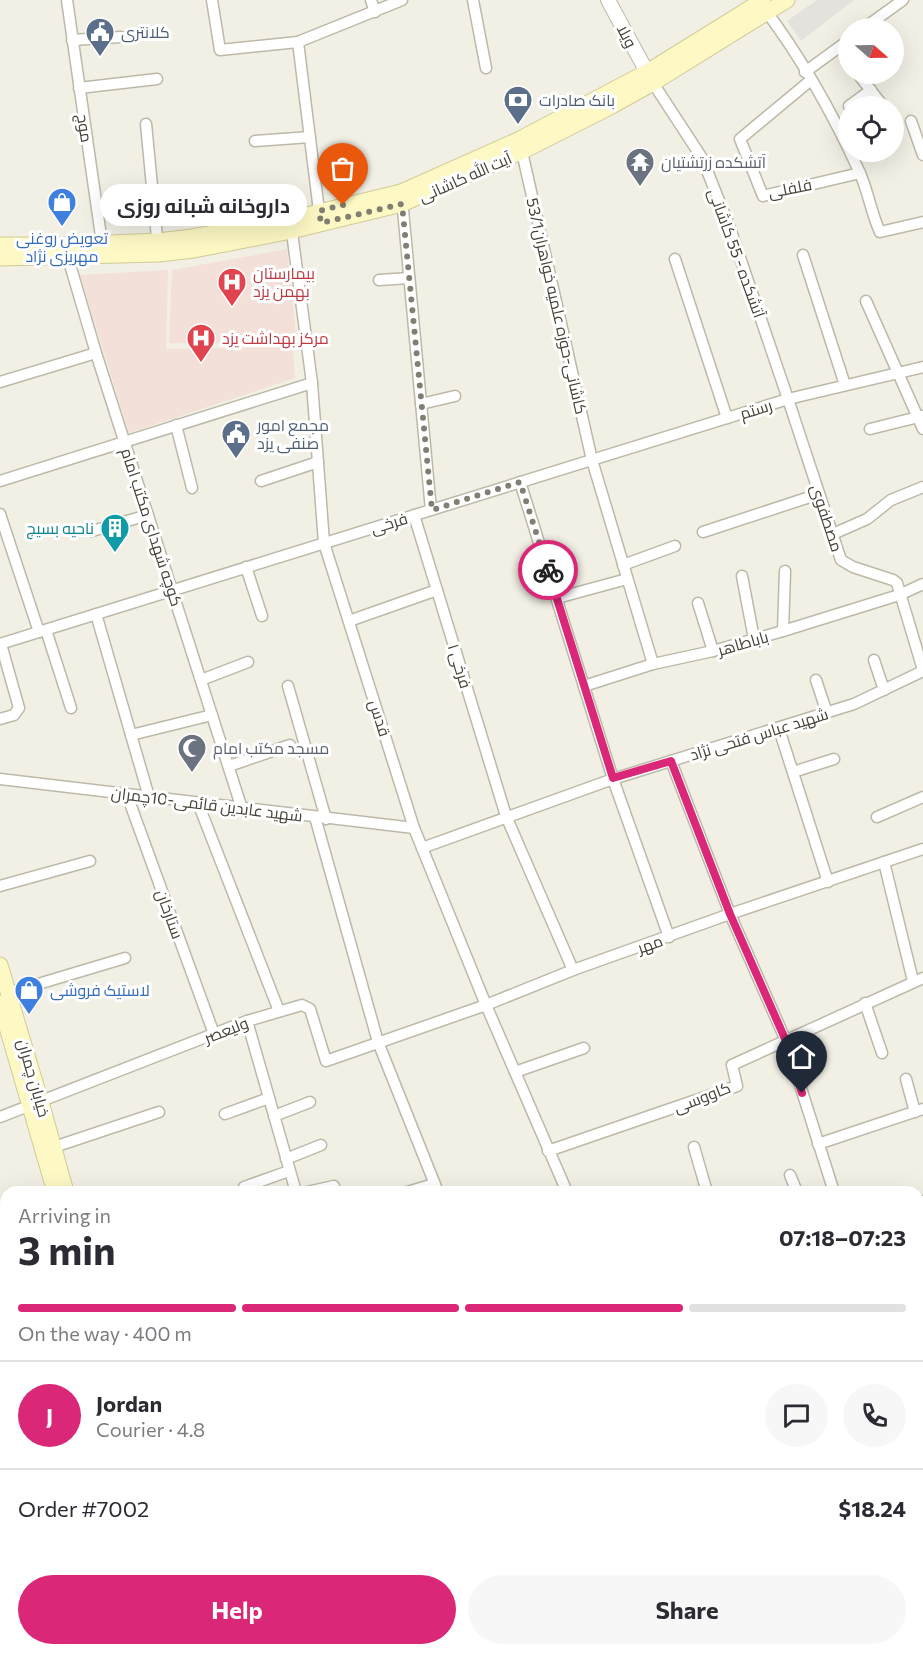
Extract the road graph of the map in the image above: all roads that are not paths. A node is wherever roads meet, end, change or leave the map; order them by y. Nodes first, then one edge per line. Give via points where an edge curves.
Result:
1 (67, 0) edge
2 (212, 0) edge
3 (370, 0) edge
4 (402, 0) edge
5 (473, 0) edge
6 (608, 0) edge
7 (788, 0) edge
8 (903, 0) edge
9 (763, 5) edge
10 (375, 12) junction
11 (878, 18) edge
12 (121, 36) dead end
13 (72, 40) junction
14 (298, 42) junction
15 (838, 50) edge
16 (486, 68) dead end
17 (808, 76) junction
18 (650, 78) junction
19 (157, 79) dead end
20 (866, 84) edge
21 (79, 88) junction
22 (871, 90) junction
23 (863, 96) edge
24 (876, 96) edge
25 (838, 115) edge
26 (833, 119) junction
27 (911, 121) dead end
28 (146, 124) dead end
29 (310, 136) junction
30 (255, 141) dead end
31 (522, 152) junction
32 (923, 155) edge
33 (860, 173) junction
34 (402, 198) junction
35 (320, 217) junction
36 (923, 222) edge
37 (291, 225) junction
38 (0, 245) edge
39 (158, 248) junction
40 (103, 250) junction
41 (66, 251) junction
42 (803, 255) dead end
43 (0, 258) edge
44 (675, 258) dead end
45 (409, 278) junction
46 (379, 280) dead end
47 (866, 301) dead end
48 (96, 352) junction
49 (923, 367) edge
50 (896, 373) junction
51 (0, 382) edge
52 (312, 383) junction
53 (845, 385) junction
54 (455, 396) dead end
55 (788, 399) junction
56 (421, 404) junction
57 (920, 416) edge
58 (727, 418) junction
59 (176, 425) junction
60 (870, 429) dead end
61 (923, 429) edge
62 (124, 441) junction
63 (592, 460) junction
64 (318, 462) junction
65 (0, 481) edge
66 (261, 481) dead end
67 (520, 482) junction
68 (923, 487) edge
69 (192, 488) dead end
70 (819, 494) junction
71 (432, 510) junction
72 (0, 514) edge
73 (148, 515) junction
74 (414, 515) junction
75 (92, 531) dead end
76 (703, 532) dead end
77 (833, 534) junction
78 (324, 543) junction
79 (675, 546) dead end
80 (623, 565) junction
81 (246, 567) junction
82 (785, 571) dead end
83 (742, 576) dead end
84 (627, 579) junction
85 (923, 584) edge
86 (172, 590) junction
87 (437, 590) junction
88 (900, 595) junction
89 (557, 598) junction
90 (698, 603) dead end
91 (96, 614) junction
92 (262, 616) dead end
93 (349, 621) junction
94 (42, 631) junction
95 (783, 631) junction
96 (754, 639) junction
97 (0, 644) edge
98 (713, 651) junction
99 (874, 660) dead end
100 (248, 662) dead end
101 (653, 664) junction
102 (923, 670) edge
103 (201, 680) junction
104 (816, 680) dead end
105 (288, 686) dead end
106 (584, 686) junction
107 (884, 690) junction
108 (71, 708) dead end
109 (827, 713) junction
110 (212, 715) junction
111 (0, 719) edge
112 (779, 729) junction
113 (131, 735) junction
114 (290, 745) dead end
115 (834, 759) dead end
116 (671, 761) junction
117 (229, 766) junction
118 (793, 772) junction
119 (613, 778) junction
120 (0, 779) edge
121 (127, 795) junction
122 (149, 797) junction
123 (923, 797) edge
124 (198, 803) junction
125 (242, 808) junction
126 (507, 816) junction
127 (877, 817) dead end
128 (321, 818) junction
129 (414, 828) junction
130 (422, 848) junction
131 (923, 849) edge
132 (90, 861) dead end
133 (884, 862) junction
134 (828, 882) junction
135 (0, 886) edge
136 (730, 914) junction
137 (669, 937) junction
138 (125, 958) dead end
139 (0, 965) edge
140 (573, 970) junction
141 (918, 979) edge
142 (4, 998) edge
143 (865, 1004) junction
144 (486, 1005) junction
145 (279, 1011) junction
146 (247, 1022) junction
147 (214, 1034) junction
148 (786, 1041) junction
149 (378, 1042) junction
150 (584, 1048) dead end
151 (882, 1053) dead end
152 (515, 1072) junction
153 (906, 1079) dead end
154 (269, 1098) junction
155 (310, 1102) dead end
156 (36, 1105) junction
157 (919, 1110) edge
158 (159, 1112) dead end
159 (225, 1114) dead end
160 (274, 1116) junction
161 (0, 1117) edge
162 (818, 1144) junction
163 (321, 1145) dead end
164 (54, 1147) junction
165 (694, 1147) dead end
166 (548, 1151) junction
167 (286, 1159) junction
168 (289, 1170) junction
169 (790, 1175) dead end
170 (55, 1186) edge
171 (64, 1186) edge
172 (247, 1186) edge
173 (294, 1186) edge
174 (435, 1186) edge
175 (564, 1186) edge
176 (705, 1186) edge
177 (795, 1186) edge
178 (832, 1186) edge

1 - 13 street, موج
2 - 14 street via 220,50
3 - 10 street
4 - 10 street
5 - 16 street
6 - 18 street, ویلا
7 - 9 main road, آیت الله کاشانی
8 - 11 street
9 - 17 street
9 - 18 main road, آیت الله کاشانی
10 - 14 street
12 - 13 street
13 - 21 street, موج
14 - 29 street
15 - 17 street
17 - 26 street
17 - 33 street, فلفلی via 740,139 763,196
18 - 31 main road, آیت الله کاشانی
18 - 34 main road, آیت الله کاشانی
18 - 55 street, آتشکده - 55 کاشانی via 702,158
19 - 21 street
20 - 22 street
21 - 40 street, موج
22 - 23 street
22 - 24 street
25 - 26 street
26 - 33 street
27 - 32 street
28 - 39 street
29 - 30 street
29 - 35 street
31 - 34 main road, آیت الله کاشانی
31 - 63 street, 53/1کاشانی-حوزه علمیه خواهران
33 - 36 street via 880,232
34 - 35 main road, آیت الله کاشانی
34 - 45 street
35 - 37 main road, آیت الله کاشانی
37 - 39 main road, آیت الله کاشانی via 194,250
37 - 52 street, قدس
38 - 41 main road, آیت الله کاشانی
39 - 40 main road, آیت الله کاشانی
40 - 41 main road, آیت الله کاشانی
41 - 43 main road, آیت الله کاشانی
41 - 48 street, کوچه شهدای مکتب امام
42 - 53 street
44 - 58 street
45 - 46 street
45 - 56 street
47 - 50 street
48 - 51 street
48 - 62 street, کوچه شهدای مکتب امام
49 - 50 street, رستم
50 - 53 street, رستم
50 - 57 street
52 - 59 street
52 - 64 street, قدس
53 - 55 street, رستم
54 - 56 street
55 - 58 street, رستم
55 - 70 street, مصطفوی
56 - 71 street
57 - 60 street
57 - 61 street
58 - 63 street, رستم
59 - 62 street
59 - 69 street
62 - 65 street
62 - 73 street, کوچه شهدای مکتب امام
63 - 67 street, فرخی
63 - 80 street, 53/1کاشانی-حوزه علمیه خواهران
64 - 66 street
64 - 78 street, قدس
67 - 71 street, فرخی
67 - 89 street
68 - 77 street via 891,500 867,519
70 - 76 street
70 - 77 street, مصطفوی
71 - 74 street, فرخی
72 - 94 street
73 - 75 street
73 - 86 street, کوچه شهدای مکتب امام
74 - 78 street, فرخی
74 - 87 street, فرخی ۱
77 - 88 street, مصطفوی via 843,563 893,580
78 - 81 street, فرخی
78 - 93 street, قدس
79 - 80 street
80 - 84 street, 53/1کاشانی-حوزه علمیه خواهران
81 - 86 street, فرخی
81 - 92 street
82 - 95 street
83 - 96 street
84 - 89 street
84 - 101 street, 53/1کاشانی-حوزه علمیه خواهران
85 - 88 street, باباطاهر
86 - 91 street, فرخی
86 - 103 street, کوچه شهدای مکتب امام
87 - 93 street
87 - 126 street, فرخی ۱
88 - 95 street, باباطاهر
88 - 102 street, مصطفوی
89 - 106 street
90 - 98 street
91 - 94 street, فرخی
91 - 113 street
93 - 129 street, قدس
94 - 97 street, فرخی
94 - 108 street
95 - 96 street, باباطاهر
96 - 98 street, باباطاهر
97 - 111 street via 19,708 14,716
98 - 101 street, باباطاهر
99 - 107 street
100 - 103 street
101 - 106 street, باباطاهر
102 - 107 street, شهید عباس فتحی نژاد
103 - 110 street, کوچه شهدای مکتب امام
104 - 109 street
105 - 128 street
106 - 119 street
107 - 109 street, شهید عباس فتحی نژاد
109 - 112 street, شهید عباس فتحی نژاد
110 - 113 street
110 - 117 street, کوچه شهدای مکتب امام
112 - 116 street, شهید عباس فتحی نژاد
112 - 118 street
113 - 122 street
114 - 117 street
115 - 118 street
116 - 119 street, شهید عباس فتحی نژاد
116 - 136 street
117 - 125 street, کوچه شهدای مکتب امام
118 - 134 street
119 - 126 street, شهید عباس فتحی نژاد
119 - 137 street
120 - 121 street, شهید عابدین قائمی-10چمران
121 - 122 street, شهید عابدین قائمی-10چمران
121 - 147 street, ستارخان
122 - 124 street, شهید عابدین قائمی-10چمران
123 - 127 street
124 - 125 street, شهید عابدین قائمی-10چمران
124 - 145 street
125 - 128 street, شهید عابدین قائمی-10چمران
126 - 130 street, شهید عباس فتحی نژاد
126 - 140 street, فرخی ۱
128 - 129 street, شهید عابدین قائمی-10چمران
128 - 149 street
129 - 130 street, قدس
130 - 144 street, قدس
131 - 133 street, مهر
132 - 135 street
133 - 134 street, مهر
133 - 141 street, کاووسی
134 - 136 street, مهر
136 - 137 street, مهر
136 - 148 street
137 - 140 street, مهر
138 - 142 street
139 - 142 main road, خیابان چمران
140 - 144 street, مهر
141 - 143 street, کاووسی
142 - 156 main road, خیابان چمران
143 - 148 street, کاووسی
143 - 151 street
144 - 149 street, مهر
144 - 152 street, قدس
145 - 146 street, ولیعصر
145 - 149 street, ولیعصر via 303,1005 310,1009 326,1061
146 - 147 street, ولیعصر
146 - 154 street
147 - 156 street, ولیعصر
148 - 162 street
148 - 166 street, کاووسی via 732,1065 737,1086
149 - 174 street
150 - 152 street
152 - 166 street, قدس
153 - 157 street
154 - 159 street
154 - 160 street
155 - 160 street
156 - 161 street, ولیعصر
156 - 164 main road, خیابان چمران
156 - 170 main road, خیابان چمران
157 - 162 street
158 - 164 street
160 - 167 street
162 - 178 street
163 - 167 street
164 - 171 main road, خیابان چمران
165 - 176 street
166 - 175 street, قدس
167 - 168 street
168 - 172 street
168 - 173 street
169 - 177 street

